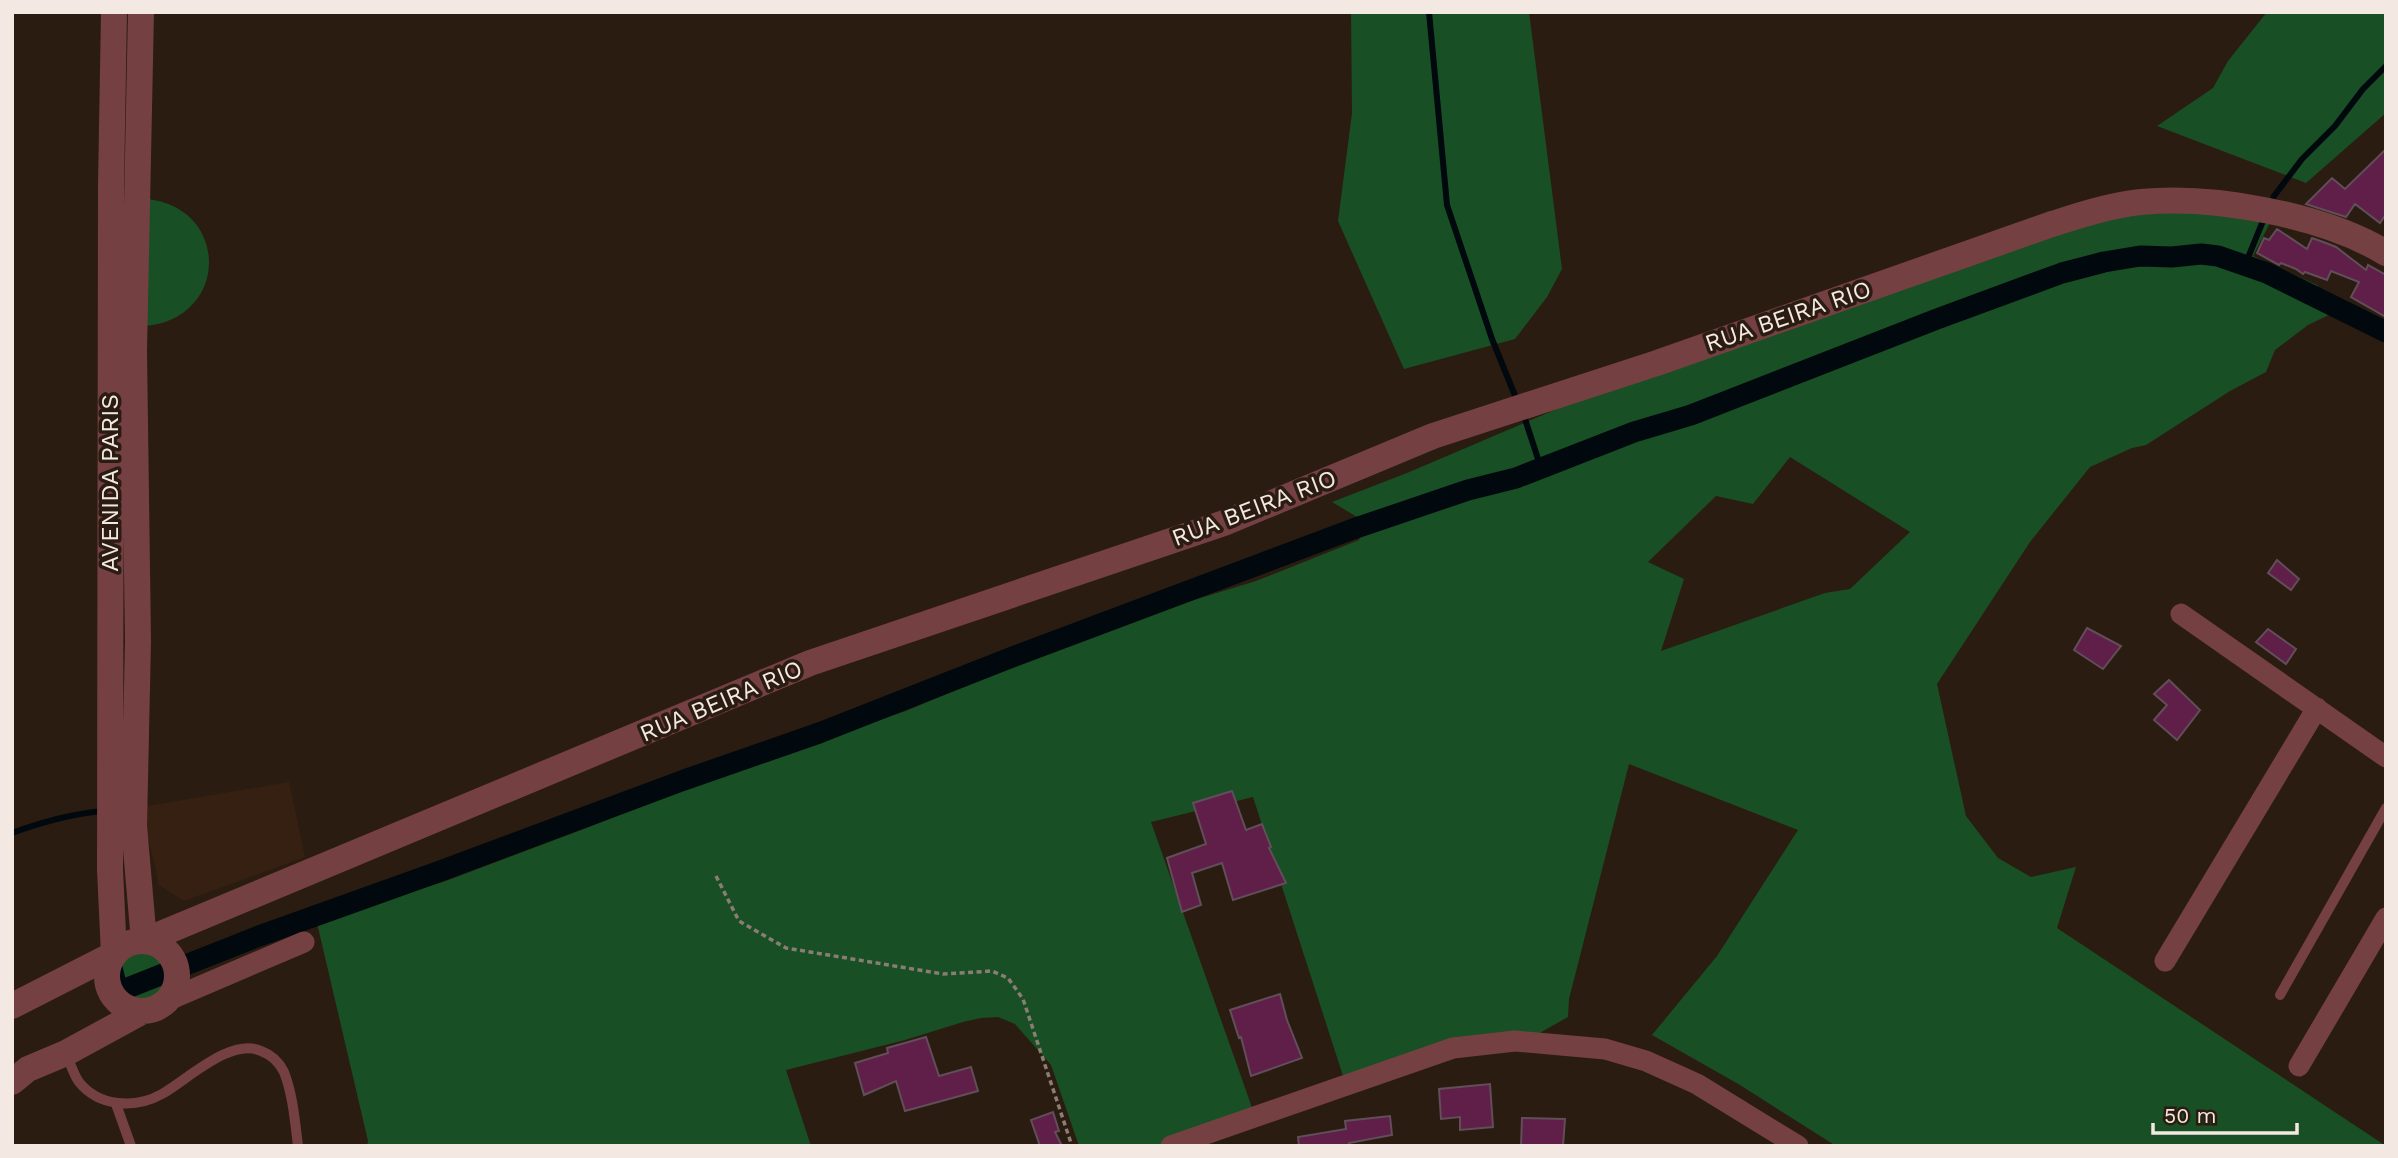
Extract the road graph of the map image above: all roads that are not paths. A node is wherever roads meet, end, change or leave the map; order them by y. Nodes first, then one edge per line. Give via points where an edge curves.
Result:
1 (114, 12) edge
2 (141, 12) edge
3 (2384, 249) edge
4 (2181, 614) dead end
5 (2317, 708) junction
6 (2386, 757) edge
7 (2386, 808) edge
8 (2386, 918) edge
9 (144, 941) junction
10 (304, 942) dead end
11 (114, 954) junction
12 (2165, 961) dead end
13 (2280, 995) dead end
14 (12, 1006) edge
15 (155, 1006) junction
16 (66, 1053) junction
17 (2299, 1066) dead end
18 (12, 1082) edge
19 (117, 1104) junction
20 (131, 1146) edge
21 (298, 1146) edge
22 (1171, 1146) edge
23 (1798, 1146) edge

1 - 11 street, AVENIDA PARIS via 110,870
2 - 9 street, AVENIDA PARIS via 134,351 138,641 134,826
3 - 9 street, RUA BEIRA RIO via 2325,226 2224,203 2153,202 2096,210 1433,436 1224,523 810,663
4 - 5 street
5 - 6 street
5 - 12 street
7 - 13 lane
8 - 17 street
9 - 11 street via 127,944
9 - 15 street via 163,948 175,964 176,984
10 - 15 street
11 - 14 street
11 - 15 street via 107,973 111,992 124,1006
15 - 16 street
16 - 18 street via 28,1069
16 - 19 lane via 79,1082 100,1099
19 - 20 lane
19 - 21 lane via 160,1095 216,1059 256,1049 273,1056 284,1071
22 - 23 street via 1452,1048 1515,1041 1605,1049 1646,1061 1697,1084

